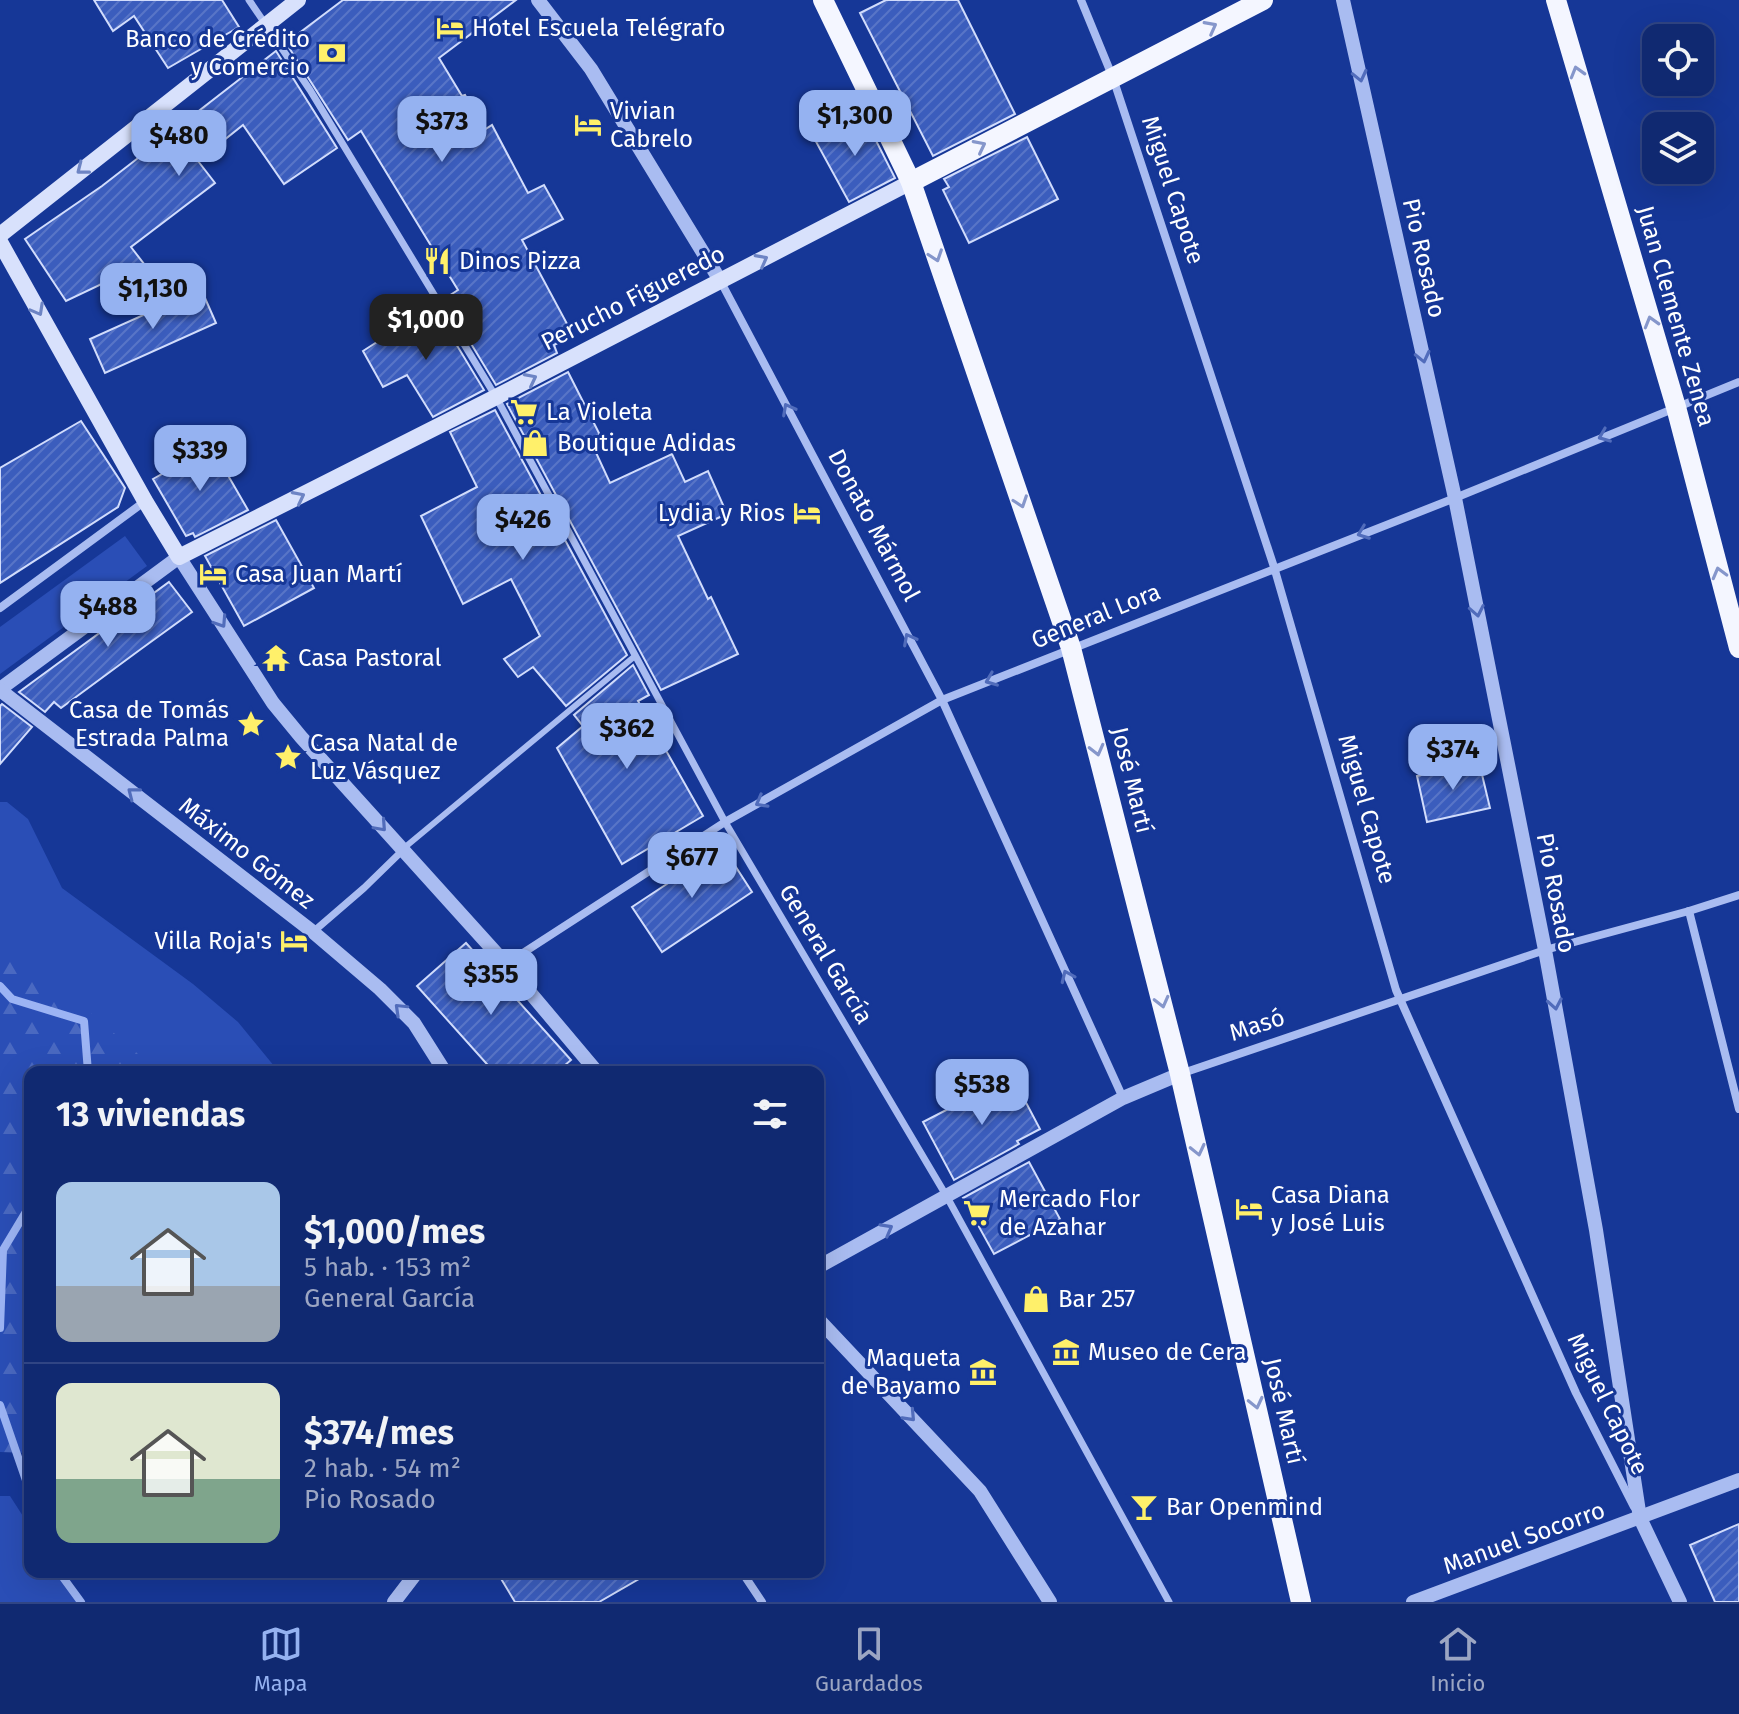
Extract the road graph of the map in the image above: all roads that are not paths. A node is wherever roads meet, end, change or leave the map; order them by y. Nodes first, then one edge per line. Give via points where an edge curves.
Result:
1 (249, 0) edge
2 (298, 0) edge
3 (538, 0) edge
4 (823, 0) edge
5 (1081, 0) edge
6 (1263, 0) edge
7 (1343, 0) edge
8 (1556, 0) edge
9 (265, 24) junction
10 (1113, 78) junction
11 (911, 182) junction
12 (0, 235) edge
13 (0, 242) edge
14 (721, 282) junction
15 (1739, 382) edge
16 (496, 397) junction
17 (1676, 407) junction
18 (1455, 498) junction
19 (145, 501) junction
20 (179, 557) junction
21 (1274, 567) junction
22 (0, 608) edge
23 (1071, 648) junction
24 (1739, 648) edge
25 (635, 656) junction
26 (0, 689) edge
27 (942, 700) junction
28 (725, 822) junction
29 (403, 850) junction
30 (1739, 895) edge
31 (1689, 911) junction
32 (313, 932) junction
33 (1545, 950) junction
34 (506, 964) junction
35 (1401, 1000) junction
36 (441, 1066) edge
37 (588, 1066) edge
38 (1180, 1074) junction
39 (1123, 1098) junction
40 (1739, 1109) edge
41 (947, 1197) junction
42 (824, 1264) edge
43 (824, 1325) edge
44 (1739, 1480) edge
45 (1640, 1518) junction
46 (412, 1578) edge
47 (746, 1578) edge
48 (394, 1602) edge
49 (762, 1602) edge
50 (1050, 1602) edge
51 (1169, 1602) edge
52 (1301, 1602) edge
53 (1413, 1602) edge
54 (1680, 1602) edge

1 - 9 street, General García
2 - 9 main road
3 - 14 street, Donato Mármol via 591,69
4 - 11 main road, José Martí
5 - 10 street, Miguel Capote
10 -> 6 main road, Perucho Figueredo
7 -> 18 street, Pio Rosado
17 -> 8 main road, Juan Clemente Zenea
9 -> 12 main road
9 - 16 street, General García
11 -> 10 main road, Perucho Figueredo
10 - 21 street, Miguel Capote
14 -> 11 main road, Perucho Figueredo
11 -> 23 main road, José Martí
13 -> 19 main road
16 -> 14 main road, Perucho Figueredo
27 -> 14 street, Donato Mármol
15 - 17 street, General Lora
20 -> 16 main road, Perucho Figueredo
16 - 25 street, General García
17 -> 18 street, General Lora
24 -> 17 main road, Juan Clemente Zenea
18 -> 21 street, General Lora
18 -> 33 street, Pio Rosado
19 - 20 main road
19 - 22 street
20 - 26 street, Perucho Figueredo
20 -> 29 street via 273,703
21 - 23 street, General Lora
21 - 35 street, Miguel Capote
23 -> 27 street, General Lora
23 -> 38 main road, José Martí
25 - 28 street, General García
25 - 29 lane
32 -> 26 street, Máximo Gómez
27 -> 28 street, General Lora
39 -> 27 street, Donato Mármol
28 - 34 street, General Lora
28 - 41 street, General García
29 - 32 street
29 - 34 street
30 - 31 street, Masó
31 - 33 street, Masó
31 - 40 street
36 -> 32 street, Máximo Gómez via 414,1023
33 - 35 street, Masó
33 -> 45 street, Pio Rosado via 1596,1230
34 - 37 street
35 - 38 street, Masó
35 - 45 street, Miguel Capote via 1576,1393
38 - 39 street, Masó
38 -> 52 main road, José Martí
39 - 41 street, Masó
42 -> 41 street, Masó
41 - 51 street, General García
43 -> 50 street via 980,1491
44 - 45 street, Manuel Socorro
45 - 53 street, Manuel Socorro
45 - 54 street, Miguel Capote
46 - 48 street
47 - 49 street

